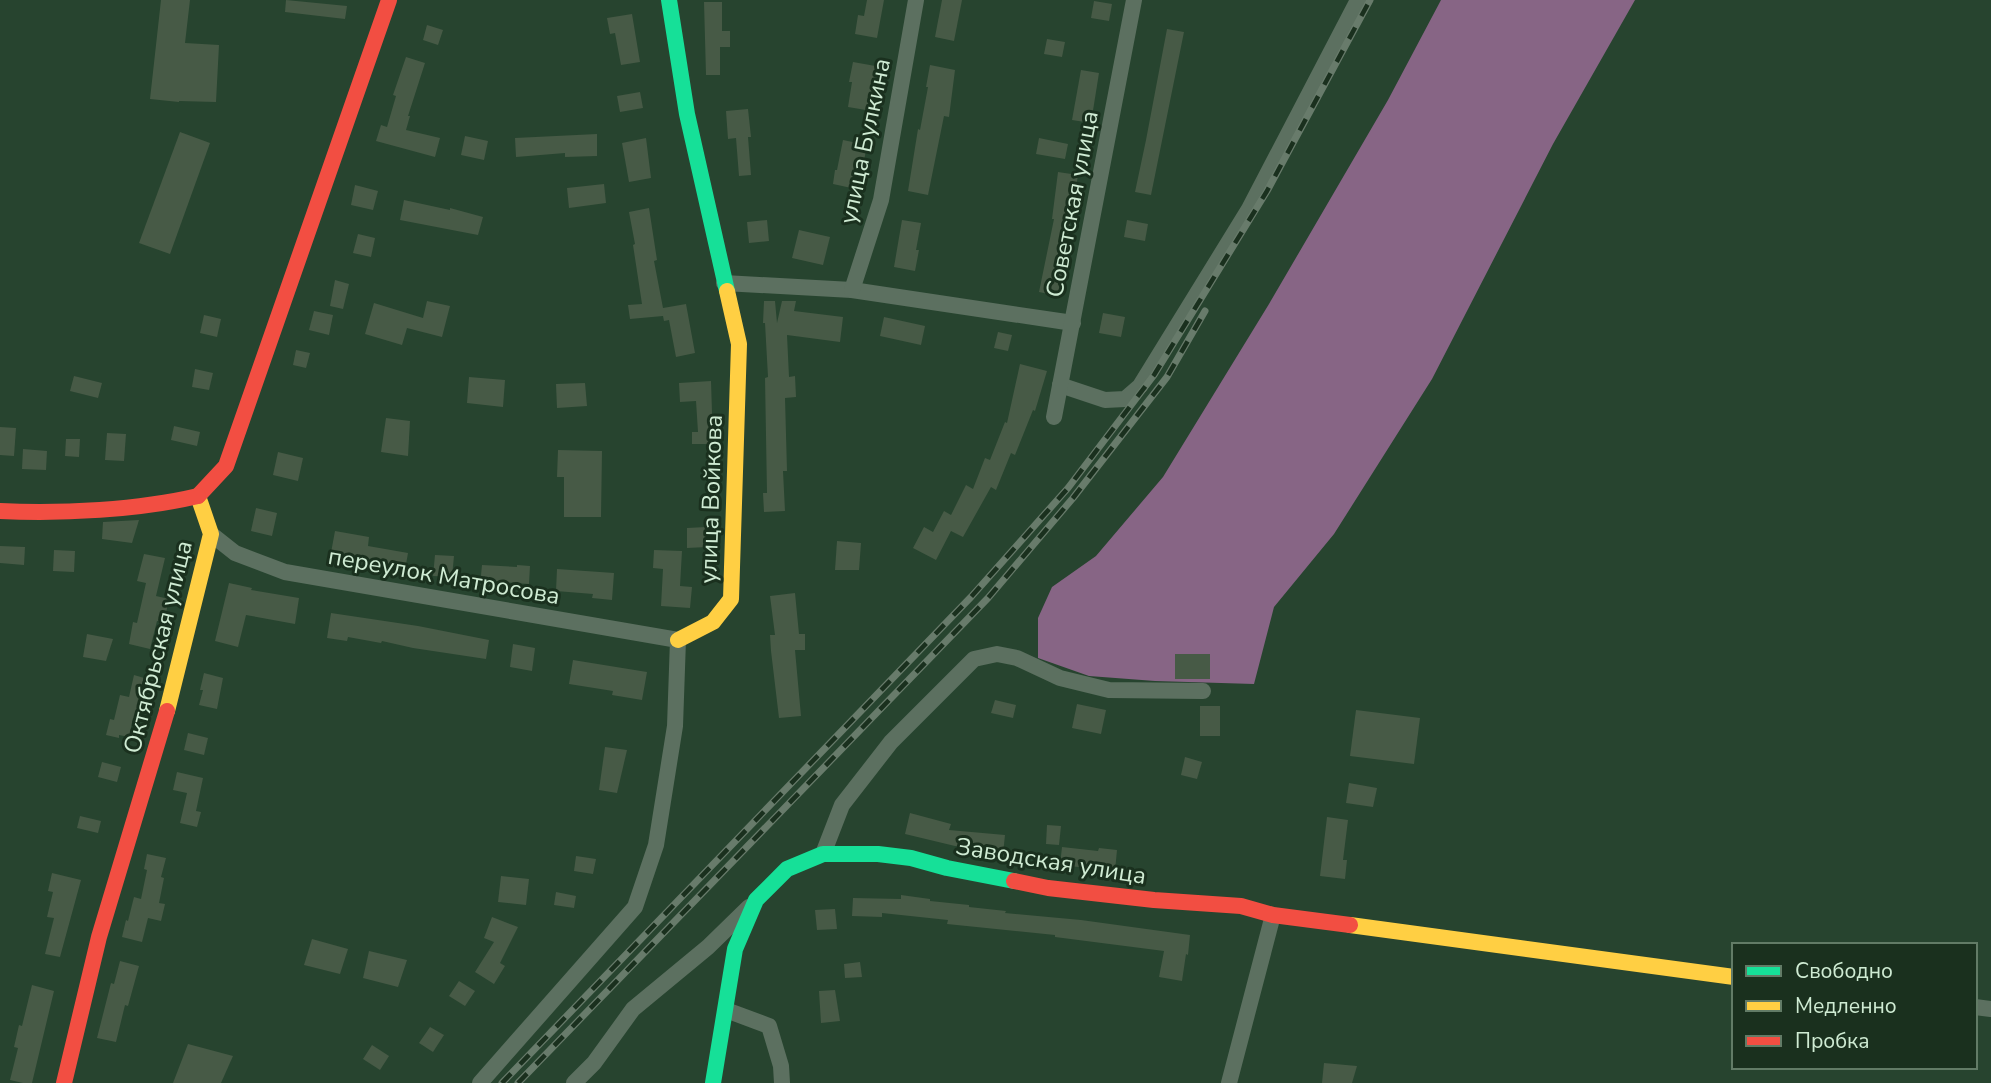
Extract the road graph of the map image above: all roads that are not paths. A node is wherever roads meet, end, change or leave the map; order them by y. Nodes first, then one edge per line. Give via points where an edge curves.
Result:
1 (389, 0) edge
2 (669, 0) edge
3 (916, 0) edge
4 (1134, 0) edge
5 (1358, 0) edge
6 (724, 284) junction
7 (852, 290) junction
8 (1073, 323) junction
9 (1060, 385) junction
10 (1054, 416) dead end
11 (198, 496) junction
12 (0, 511) edge
13 (211, 534) junction
14 (678, 640) junction
15 (1203, 691) dead end
16 (823, 854) junction
17 (756, 900) junction
18 (1273, 915) junction
19 (1732, 977) edge
20 (726, 1010) junction
21 (64, 1083) edge
22 (480, 1083) edge
23 (574, 1083) edge
24 (713, 1083) edge
25 (782, 1083) edge
26 (1229, 1083) edge

1 - 11 street via 226,466
2 - 6 street, улица Войкова via 687,114
3 - 7 street, улица Булкина via 881,200
4 - 8 street, Советская улица
5 - 9 street via 1249,209 1140,386 1125,399 1105,400
6 - 7 street
6 - 14 street, улица Войкова via 738,344 732,599 713,622
7 - 8 street
8 - 9 street, Советская улица
9 - 10 street, Советская улица
11 - 12 street via 136,506
11 - 13 street, Октябрьская улица
13 - 14 street, переулок Матросова via 235,553 285,572
13 - 21 street, Октябрьская улица via 160,738 99,937
14 - 22 street via 675,726 656,845 635,907
15 - 16 street via 1109,690 1060,678 1017,658 998,654 974,659 883,752 842,805
16 - 17 street, Заводская улица via 787,869
16 - 18 street, Заводская улица via 911,858 1048,888 1241,906
17 - 20 street, Заводская улица via 735,949
17 - 23 street via 633,1009
18 - 19 street, Заводская улица
18 - 26 street
20 - 24 street
20 - 25 street via 769,1026

